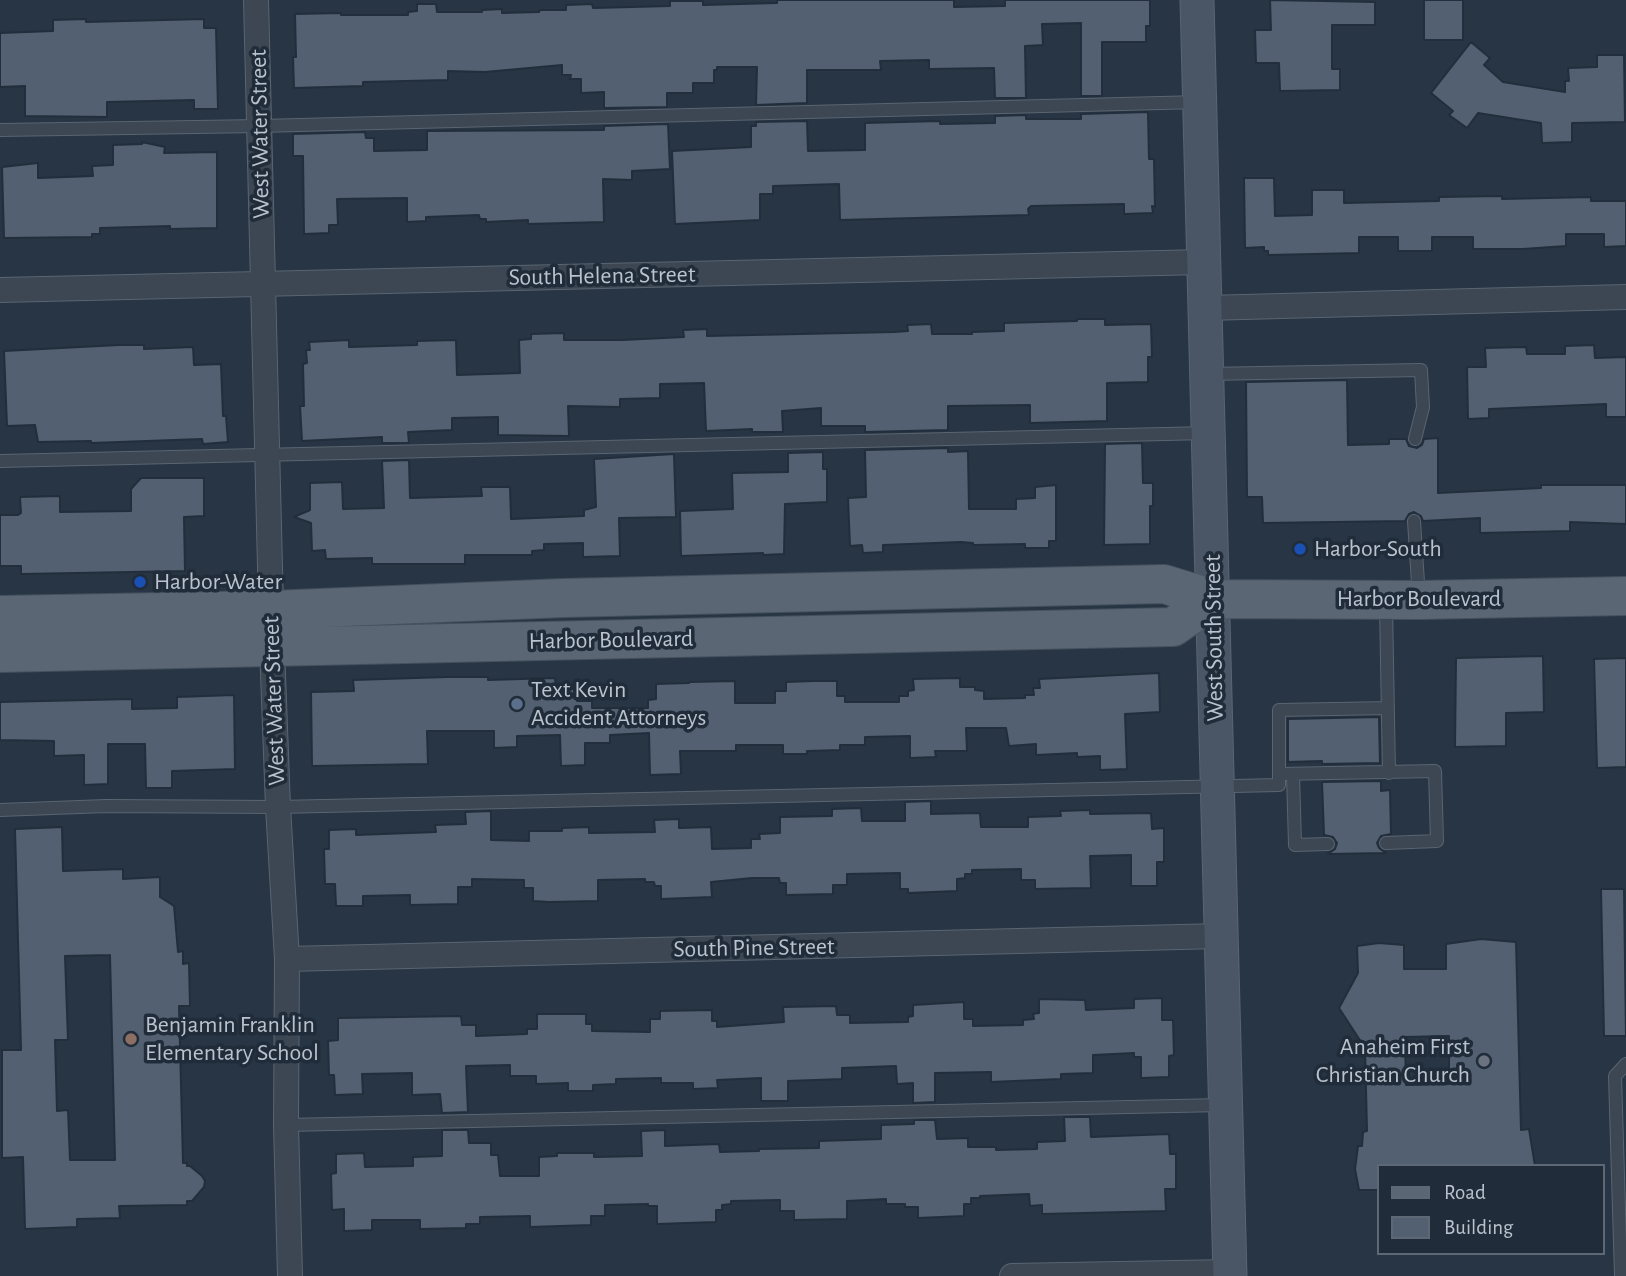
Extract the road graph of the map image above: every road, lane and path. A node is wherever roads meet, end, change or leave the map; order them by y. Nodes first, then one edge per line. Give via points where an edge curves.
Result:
1 (257, 0) edge
2 (1197, 0) edge
3 (1200, 102) junction
4 (260, 126) junction
5 (0, 130) edge
6 (1204, 262) junction
7 (264, 284) junction
8 (0, 290) edge
9 (1626, 297) edge
10 (1205, 308) junction
11 (1207, 374) junction
12 (1208, 433) junction
13 (1415, 439) dead end
14 (268, 455) junction
15 (0, 461) edge
16 (1414, 521) dead end
17 (1626, 596) edge
18 (1213, 599) junction
19 (1403, 600) junction
20 (271, 610) junction
21 (0, 615) edge
22 (272, 648) junction
23 (0, 653) edge
24 (1388, 708) junction
25 (1389, 772) junction
26 (1293, 774) junction
27 (1279, 775) junction
28 (1217, 786) junction
29 (278, 807) junction
30 (0, 810) edge
31 (1386, 843) dead end
32 (1328, 844) dead end
33 (1221, 936) junction
34 (287, 959) junction
35 (1626, 1064) edge
36 (1226, 1105) junction
37 (286, 1125) junction
38 (1230, 1274) edge
39 (290, 1276) edge
40 (1012, 1276) edge
41 (1621, 1276) edge

1 - 4 street, West Water Street
2 - 3 street, West South Street
3 - 4 lane
3 - 6 street, West South Street
4 - 5 lane
4 - 7 street, West Water Street
6 - 7 street, South Helena Street
6 - 10 street, West South Street
7 - 8 street, South Helena Street
7 - 14 street, West Water Street
9 - 10 street
10 - 11 street, West South Street
11 - 12 street, West South Street
11 - 13 lane via 1421,370 1423,407
12 - 14 lane
12 - 18 street, West South Street
14 - 15 lane
14 - 20 street, West Water Street
16 - 19 lane
17 - 19 main road, Harbor Boulevard
18 - 19 main road, Harbor Boulevard
18 - 20 main road, Harbor Boulevard via 1164,584
18 - 22 main road, Harbor Boulevard via 1173,627
18 - 28 street, West South Street
19 - 24 lane
20 - 21 main road, Harbor Boulevard
20 - 22 street, West Water Street
22 - 23 main road, Harbor Boulevard
22 - 29 street, West Water Street
24 - 25 lane
24 - 27 lane via 1279,710
25 - 26 lane
25 - 31 lane via 1435,771 1437,841
26 - 27 lane
26 - 32 lane via 1295,845
27 - 28 lane via 1279,785
28 - 29 lane
28 - 33 street, West South Street
29 - 30 lane
29 - 34 street, West Water Street
33 - 34 street, South Pine Street
33 - 36 street, West South Street
34 - 37 street, West Water Street
35 - 41 lane via 1615,1076
36 - 37 lane
36 - 38 street, West South Street
37 - 39 street, West Water Street
38 - 40 street

